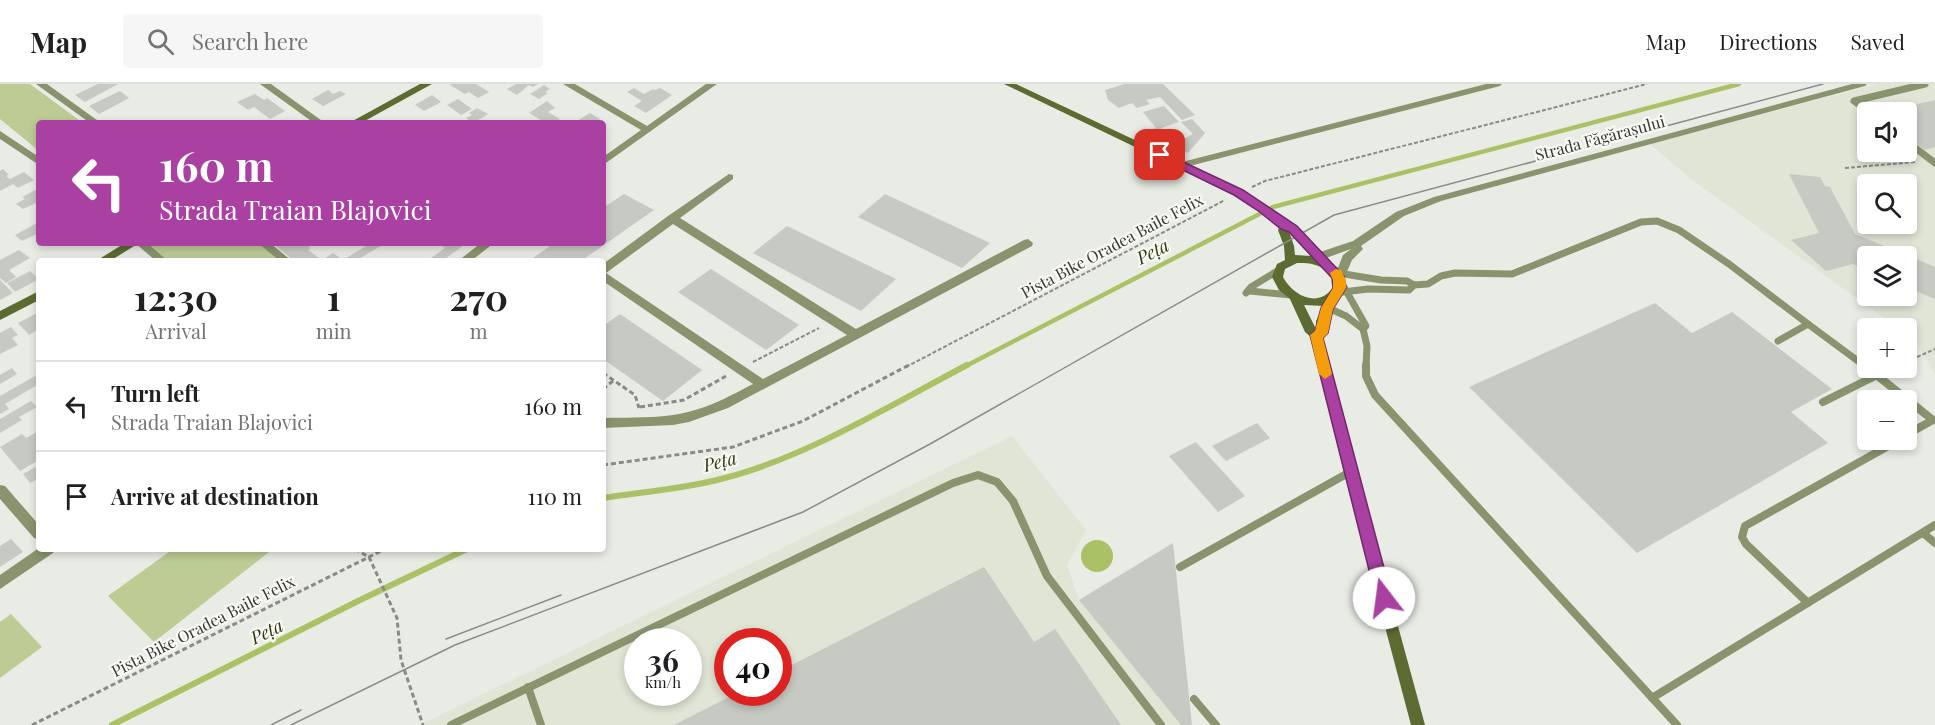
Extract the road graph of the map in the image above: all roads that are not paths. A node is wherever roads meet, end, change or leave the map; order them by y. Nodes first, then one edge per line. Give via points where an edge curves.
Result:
1 (41, 84) edge
2 (265, 84) edge
3 (427, 84) edge
4 (568, 84) edge
5 (712, 84) edge
6 (1009, 84) edge
7 (1497, 84) edge
8 (1862, 84) edge
9 (1925, 84) edge
10 (1857, 103) edge
11 (92, 120) edge
12 (316, 120) edge
13 (360, 120) edge
14 (648, 130) junction
15 (0, 134) edge
16 (1917, 150) edge
17 (36, 160) edge
18 (606, 160) edge
19 (1933, 162) edge
20 (1182, 165) junction
21 (729, 177) dead end
22 (672, 219) junction
23 (1284, 225) junction
24 (1028, 243) dead end
25 (1355, 245) junction
26 (128, 246) edge
27 (144, 246) edge
28 (267, 246) edge
29 (484, 246) edge
30 (106, 258) edge
31 (159, 258) edge
32 (282, 258) edge
33 (466, 258) edge
34 (1290, 260) junction
35 (1319, 260) junction
36 (606, 268) edge
37 (1279, 270) junction
38 (1339, 276) junction
39 (606, 278) edge
40 (1414, 285) junction
41 (36, 297) edge
42 (1293, 297) junction
43 (1336, 297) junction
44 (0, 316) edge
45 (1808, 324) junction
46 (1363, 329) junction
47 (856, 335) junction
48 (1316, 335) junction
49 (1778, 341) dead end
50 (1857, 360) edge
51 (1871, 378) edge
52 (1881, 378) edge
53 (764, 385) junction
54 (1896, 390) edge
55 (1823, 402) dead end
56 (1917, 407) edge
57 (606, 423) edge
58 (1917, 429) edge
59 (1881, 450) edge
60 (1350, 472) junction
61 (0, 490) edge
62 (1935, 525) edge
63 (36, 531) edge
64 (1923, 533) junction
65 (1935, 543) edge
66 (44, 552) edge
67 (1180, 567) dead end
68 (0, 583) edge
69 (1808, 603) junction
70 (528, 687) junction
71 (1652, 698) junction
72 (1194, 699) dead end
73 (451, 725) edge
74 (541, 725) edge
75 (1161, 725) edge
76 (1216, 725) edge
77 (1418, 725) edge
78 (1677, 725) edge

1 - 11 street
2 - 12 street
3 - 13 street
4 - 14 street
5 - 14 street
6 - 20 street
7 - 20 street
8 - 25 street, Strada Făgărașului via 1438,199 1401,214
9 - 10 lane via 1854,101
14 - 18 street
15 - 17 street
16 - 19 lane
20 - 23 street via 1239,193
21 - 22 street
22 - 36 street
22 - 47 street
23 - 34 street
23 - 35 street via 1293,229
24 - 47 street
25 - 35 street, Strada Făgărașului
25 - 38 street, Strada Făgărașului via 1358,249 1347,258
26 - 30 street
27 - 31 street
28 - 32 street
29 - 33 street
34 - 35 street
34 - 37 street
35 - 38 street
37 - 42 street via 1278,281
37 - 42 lane via 1248,292
38 - 40 lane via 1407,281
38 - 43 street
39 - 53 street
40 - 43 lane via 1409,290
40 - 45 lane via 1428,284 1447,274 1512,274 1641,222 1657,221 1679,230 1730,264
41 - 44 street
42 - 43 street via 1314,302
42 - 48 street
43 - 46 lane via 1346,316
43 - 46 lane via 1366,326
43 - 48 street via 1322,321 1321,333
45 - 49 lane
45 - 50 lane
46 - 71 lane via 1366,376 1375,395
47 - 53 street
48 - 60 street
51 - 55 lane
52 - 54 lane
53 - 57 street via 689,417
56 - 58 lane via 1933,420
59 - 69 lane via 1745,526 1742,537 1746,544
60 - 67 lane
60 - 77 street
61 - 63 street
62 - 64 lane
64 - 65 lane
64 - 69 lane
66 - 68 street
69 - 71 lane
70 - 73 lane
70 - 74 lane
70 - 75 lane via 953,483 978,475 997,482 1013,501 1047,576
71 - 78 lane
72 - 76 lane

